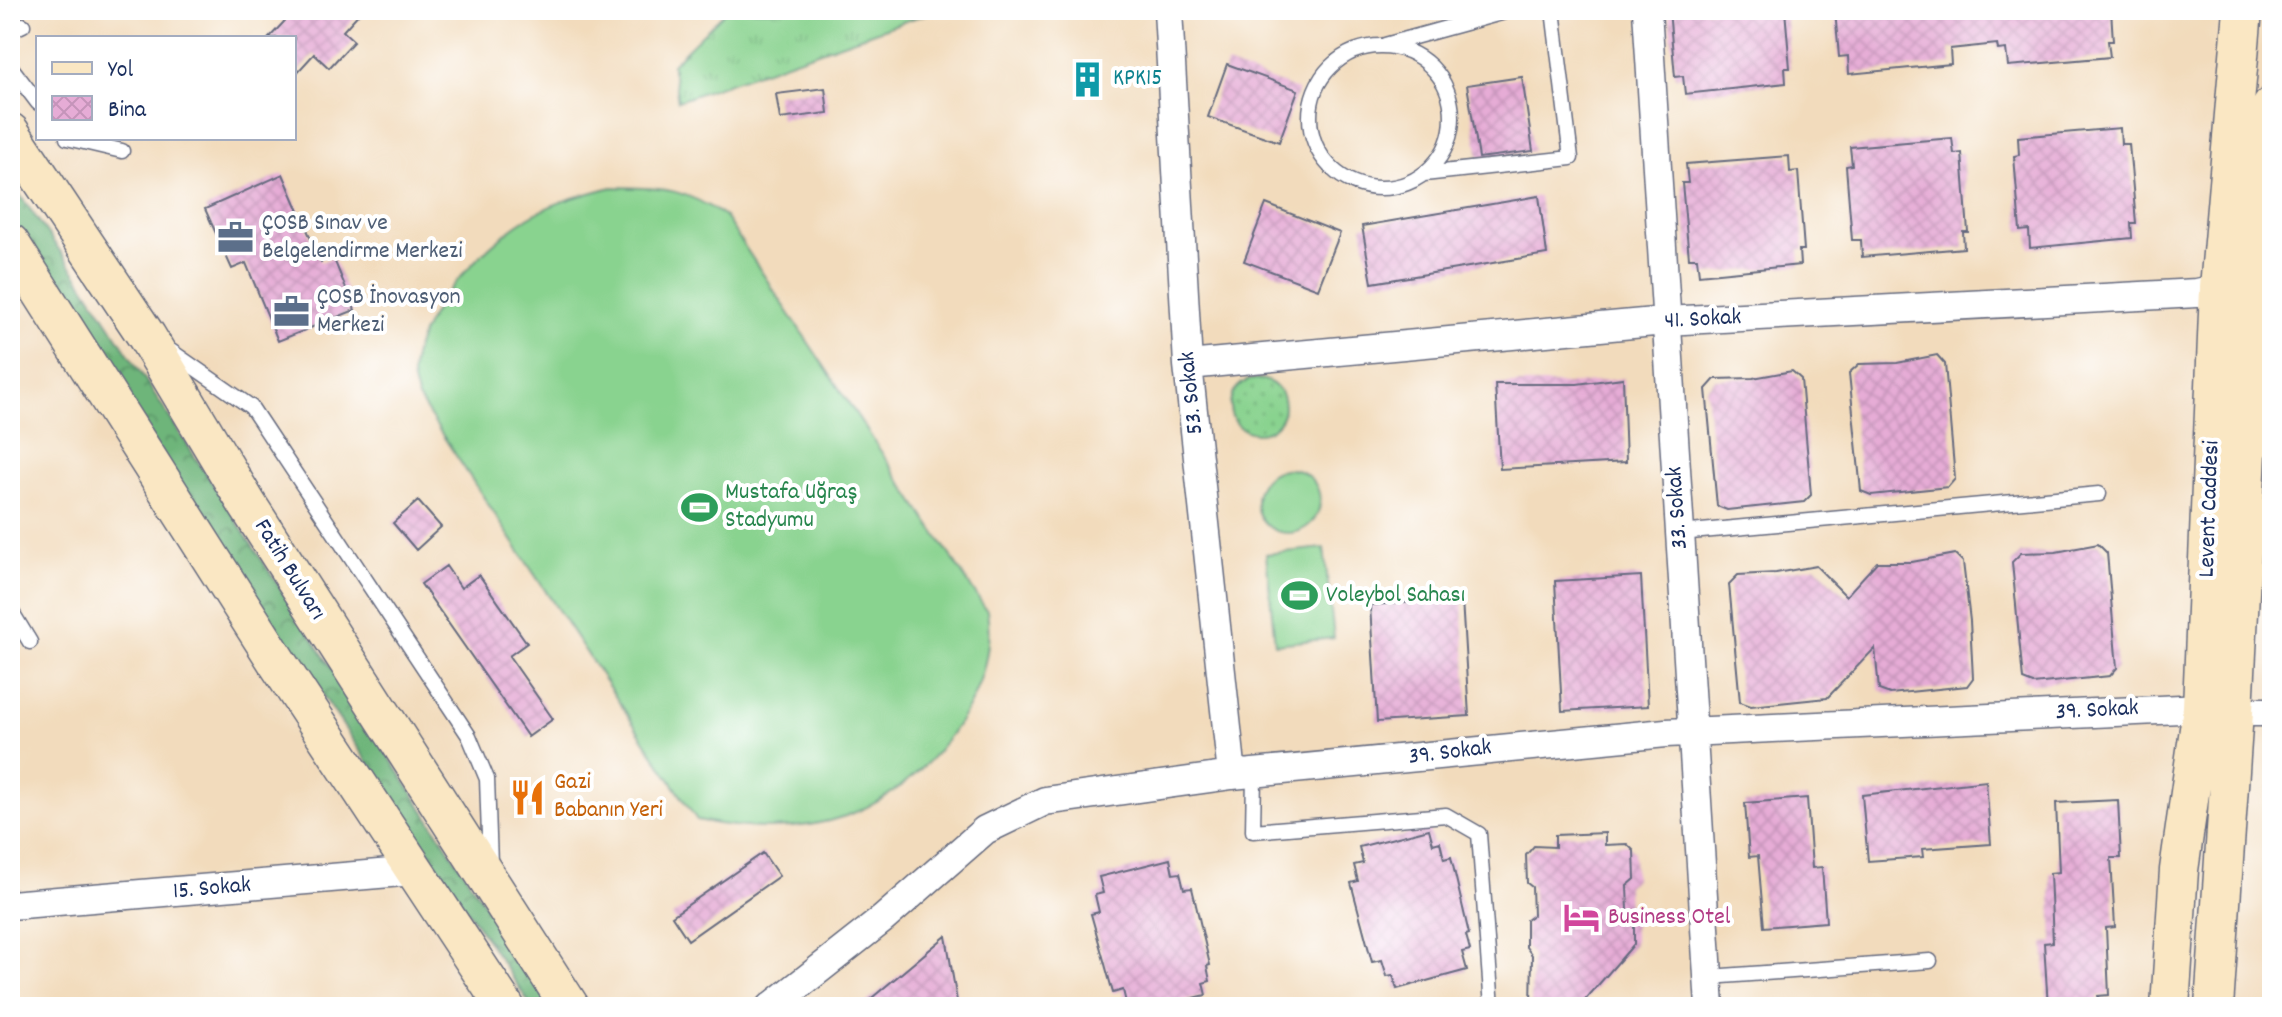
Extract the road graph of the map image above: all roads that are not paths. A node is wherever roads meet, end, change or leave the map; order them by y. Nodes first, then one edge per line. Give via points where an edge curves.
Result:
1 (1168, 10) edge
2 (1512, 10) edge
3 (1553, 10) edge
4 (1647, 10) edge
5 (2243, 10) edge
6 (1383, 46) junction
7 (10, 66) edge
8 (36, 100) edge
9 (2272, 106) edge
10 (10, 132) edge
11 (75, 140) edge
12 (122, 151) dead end
13 (1424, 174) junction
14 (10, 243) edge
15 (2219, 288) junction
16 (1665, 321) junction
17 (147, 337) junction
18 (2262, 349) edge
19 (1188, 365) junction
20 (2099, 494) dead end
21 (1680, 533) junction
22 (10, 609) edge
23 (30, 642) dead end
24 (2218, 710) junction
25 (2272, 712) edge
26 (1694, 731) junction
27 (1243, 775) junction
28 (414, 871) junction
29 (490, 880) junction
30 (10, 905) edge
31 (1930, 961) dead end
32 (1709, 977) junction
33 (505, 1007) edge
34 (570, 1007) edge
35 (771, 1007) edge
36 (1492, 1007) edge
37 (1710, 1007) edge
38 (2170, 1007) edge
39 (2214, 1007) edge

1 - 19 street, 53. Sokak
2 - 6 lane
3 - 13 lane via 1571,158
4 - 16 street, 33. Sokak
5 - 15 main road, Levent Caddesi
6 - 13 lane via 1408,51 1429,64 1444,84 1450,132 1441,155
6 - 13 lane via 1358,49 1320,80 1311,103 1317,151 1333,171 1378,189
7 - 8 lane
9 - 18 main road, Levent Caddesi via 2258,234
10 - 17 main road, Fatih Bulvarı
11 - 12 lane
14 - 28 main road
15 - 16 street, 41. Sokak
15 - 24 main road, Levent Caddesi
16 - 19 street, 41. Sokak
16 - 21 street, 33. Sokak
17 - 29 main road, Fatih Bulvarı via 297,583
17 - 29 lane via 251,407 469,736 487,779
18 - 24 main road, Levent Caddesi
19 - 27 street, 53. Sokak
20 - 21 lane
21 - 26 street, 33. Sokak
22 - 23 lane
24 - 25 street, 39. Sokak
24 - 26 street, 39. Sokak
24 - 38 main road, Levent Caddesi via 2179,870
24 - 39 main road, Levent Caddesi
26 - 27 street, 39. Sokak
26 - 32 street, 33. Sokak
27 - 35 street, 39. Sokak via 1034,805 985,830
27 - 36 lane via 1253,831 1446,815 1479,834
28 - 30 street, 15. Sokak
28 - 33 main road
29 - 34 main road, Fatih Bulvarı
31 - 32 lane
32 - 37 street, 33. Sokak

